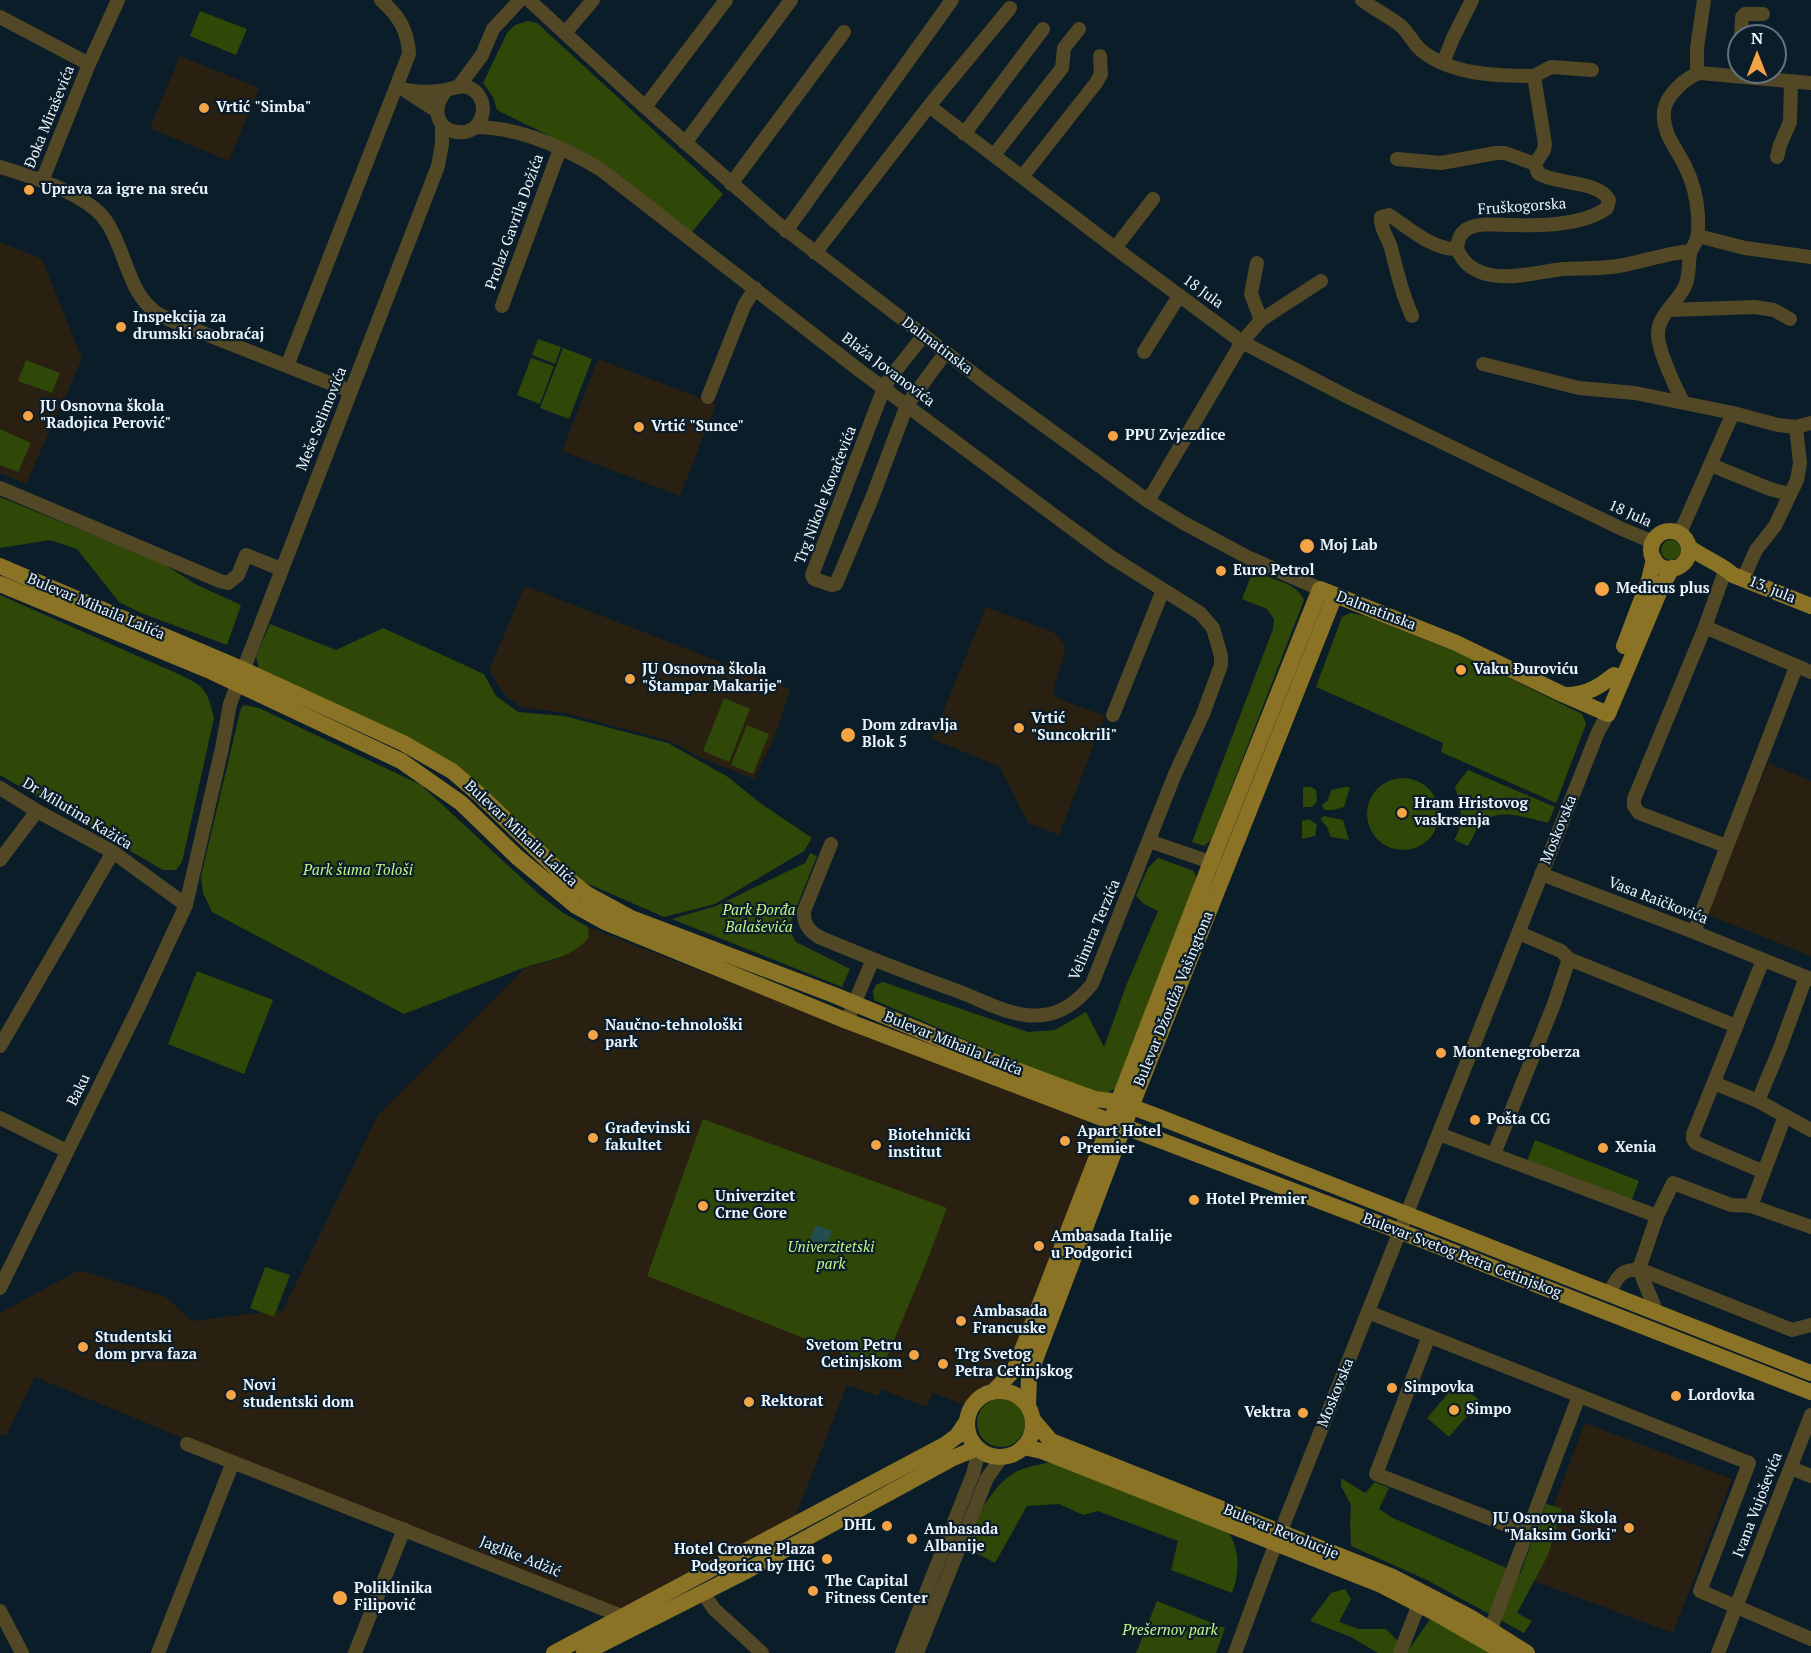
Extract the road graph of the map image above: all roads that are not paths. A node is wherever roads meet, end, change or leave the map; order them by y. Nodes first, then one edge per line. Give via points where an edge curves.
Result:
1 (118, 0) edge
2 (381, 0) edge
3 (520, 0) edge
4 (529, 0) edge
5 (593, 0) edge
6 (726, 0) edge
7 (791, 0) edge
8 (952, 0) edge
9 (1362, 0) edge
10 (1472, 0) edge
11 (1704, 0) edge
12 (1010, 8) dead end
13 (1763, 14) dead end
14 (0, 17) edge
15 (1742, 24) edge
16 (1043, 29) dead end
17 (1078, 29) dead end
18 (844, 32) dead end
19 (565, 33) junction
20 (482, 55) junction
21 (1100, 56) dead end
22 (1443, 63) junction
23 (89, 64) junction
24 (1592, 70) dead end
25 (1697, 73) junction
26 (1727, 74) edge
27 (1534, 76) junction
28 (1787, 81) edge
29 (1791, 82) junction
30 (1811, 83) edge
31 (453, 88) junction
32 (401, 89) junction
33 (480, 98) junction
34 (928, 105) junction
35 (645, 107) junction
36 (440, 118) junction
37 (470, 130) junction
38 (521, 134) junction
39 (964, 134) junction
40 (685, 143) junction
41 (560, 149) junction
42 (994, 156) junction
43 (1777, 158) dead end
44 (1397, 159) dead end
45 (1536, 164) junction
46 (438, 166) junction
47 (0, 167) edge
48 (1022, 177) junction
49 (42, 181) junction
50 (731, 184) junction
51 (1153, 199) dead end
52 (786, 231) junction
53 (1698, 236) junction
54 (1115, 248) junction
55 (1457, 249) junction
56 (1691, 251) junction
57 (815, 253) junction
58 (1811, 257) edge
59 (1257, 262) dead end
60 (1321, 281) dead end
61 (755, 288) junction
62 (1179, 296) junction
63 (502, 306) dead end
64 (1669, 310) junction
65 (1412, 316) dead end
66 (1791, 319) dead end
67 (1261, 320) junction
68 (924, 335) junction
69 (1242, 342) junction
70 (946, 352) junction
71 (1144, 352) dead end
72 (1483, 364) dead end
73 (287, 366) junction
74 (884, 388) junction
75 (350, 391) junction
76 (708, 397) dead end
77 (1683, 402) junction
78 (907, 405) junction
79 (1733, 413) junction
80 (1811, 423) edge
81 (1796, 427) junction
82 (1711, 465) junction
83 (0, 488) edge
84 (1789, 494) junction
85 (1148, 501) junction
86 (1684, 540) junction
87 (1653, 542) junction
88 (1654, 559) junction
89 (0, 566) edge
90 (1676, 567) junction
91 (281, 569) junction
92 (1731, 574) junction
93 (0, 584) edge
94 (1163, 590) junction
95 (1327, 592) junction
96 (1811, 606) edge
97 (1705, 627) junction
98 (1220, 649) joint
99 (1796, 667) junction
100 (1811, 672) edge
101 (1614, 675) junction
102 (239, 676) junction
103 (1562, 694) junction
104 (1113, 715) dead end
105 (1603, 717) junction
106 (0, 788) edge
107 (38, 811) junction
108 (1149, 841) junction
109 (831, 844) dead end
110 (1726, 846) junction
111 (113, 852) junction
112 (0, 860) edge
113 (1219, 865) junction
114 (1541, 874) junction
115 (186, 905) junction
116 (1694, 932) junction
117 (1519, 933) junction
118 (873, 959) junction
119 (1569, 959) junction
120 (1763, 960) junction
121 (1808, 978) edge
122 (855, 1004) junction
123 (847, 1021) junction
124 (1736, 1026) junction
125 (0, 1046) edge
126 (1714, 1083) junction
127 (1758, 1101) junction
128 (1125, 1105) junction
129 (1785, 1116) junction
130 (2, 1123) edge
131 (1118, 1123) junction
132 (1811, 1130) edge
133 (1439, 1134) junction
134 (67, 1150) junction
135 (1494, 1154) junction
136 (1764, 1172) junction
137 (1751, 1206) junction
138 (1408, 1214) junction
139 (1657, 1216) junction
140 (1811, 1227) edge
141 (1401, 1232) junction
142 (1639, 1269) junction
143 (0, 1288) edge
144 (1609, 1293) junction
145 (1368, 1312) junction
146 (1657, 1313) junction
147 (1811, 1325) edge
148 (1429, 1336) junction
149 (1811, 1373) edge
150 (993, 1392) junction
151 (1811, 1392) edge
152 (1579, 1396) junction
153 (1030, 1413) junction
154 (1811, 1415) edge
155 (967, 1421) junction
156 (187, 1444) dead end
157 (1023, 1448) junction
158 (978, 1449) junction
159 (1002, 1457) junction
160 (233, 1462) junction
161 (1791, 1468) junction
162 (1811, 1476) edge
163 (404, 1529) junction
164 (1527, 1533) junction
165 (1278, 1538) junction
166 (703, 1593) junction
167 (1419, 1604) junction
168 (1736, 1608) junction
169 (0, 1611) edge
170 (624, 1617) junction
171 (1491, 1628) junction
172 (1811, 1639) edge
173 (22, 1653) edge
174 (158, 1653) edge
175 (355, 1653) edge
176 (554, 1653) edge
177 (584, 1653) edge
178 (762, 1653) edge
179 (902, 1653) edge
180 (917, 1653) edge
181 (1235, 1653) edge
182 (1400, 1653) edge
183 (1504, 1653) edge
184 (1527, 1653) edge
185 (1718, 1653) edge

1 - 23 street, Đoka Miraševića
2 - 32 street via 404,26 408,39 409,54
3 - 20 street via 493,29
4 - 19 street, Dalmatinska
5 - 19 street
6 - 35 street
7 - 40 street
8 - 52 street
9 - 22 street via 1402,27 1420,49
10 - 22 street
11 - 25 street
12 - 34 street
13 - 15 street via 1745,14
14 - 23 street
16 - 39 street
17 - 42 street via 1064,48 1062,68
18 - 50 street
19 - 35 street, Dalmatinska
20 - 31 street
20 - 33 street
21 - 48 street via 1101,74 1096,83
22 - 27 street via 1494,75
23 - 49 street, Đoka Miraševića
24 - 27 street via 1551,67
25 - 26 street
25 - 53 street via 1668,99 1664,120 1669,139 1689,175
27 - 45 street via 1545,144
28 - 29 street
29 - 30 street
29 - 43 street via 1790,122
31 - 32 street via 430,92
31 - 33 street via 471,89
31 - 36 street via 439,100
32 - 36 street
32 - 73 street
33 - 37 street via 482,118
33 - 38 street, Blaža Jovanovića via 498,120
34 - 39 street, 18 Jula
34 - 57 street
35 - 40 street, Dalmatinska
36 - 37 street via 453,131
36 - 46 street, Meše Selimovića
37 - 38 street, Blaža Jovanovića via 495,128
37 - 46 street, Meše Selimovića
38 - 41 street, Blaža Jovanovića
39 - 42 street, 18 Jula
40 - 50 street, Dalmatinska
41 - 61 street, Blaža Jovanovića via 612,178
41 - 63 street, Prolaz Gavrila Dožića
42 - 48 street, 18 Jula
44 - 45 street via 1441,163 1505,153
45 - 55 street, Fruškogorska via 1543,176 1578,183 1605,194 1609,200 1607,208 1590,217 1557,224 1468,228 1459,237
46 - 75 street, Meše Selimovića
47 - 49 street
48 - 54 street, 18 Jula
49 - 73 street, Đoka Miraševića via 82,200 106,220 133,280 154,311
50 - 52 street, Dalmatinska
51 - 54 street
52 - 57 street, Dalmatinska
53 - 56 street
53 - 58 street via 1744,248
54 - 62 street, 18 Jula
55 - 56 street via 1465,262 1476,269 1503,277 1616,266 1665,253
55 - 65 street via 1436,245 1389,215 1381,217
56 - 64 street via 1685,286
57 - 68 street, Dalmatinska
59 - 67 street via 1251,294
60 - 67 street
61 - 74 street, Blaža Jovanovića
61 - 76 street
62 - 69 street, 18 Jula
62 - 71 street
64 - 66 street via 1755,307 1774,310
64 - 77 street via 1660,323 1659,340
67 - 69 street
68 - 70 street, Dalmatinska
68 - 74 street
69 - 85 street
69 - 87 street, 18 Jula via 1478,461
70 - 78 street
70 - 85 street, Dalmatinska
72 - 77 street via 1579,388 1625,391
73 - 75 street, Đoka Miraševića
74 - 78 street, Blaža Jovanovića
74 - 78 street, Trg Nikole Kovačevića via 812,575 814,579 836,584
75 - 91 street, Meše Selimovića
77 - 79 street
78 - 94 street, Blaža Jovanovića via 1066,525
79 - 81 street
79 - 82 street
80 - 81 street
81 - 84 street via 1800,463
82 - 84 street
82 - 86 street
83 - 91 street via 220,581 228,583 238,575 246,555
84 - 92 street via 1775,526
85 - 95 street, Dalmatinska via 1248,556
86 - 87 main road via 1670,530 1659,534
86 - 90 main road via 1688,557
86 - 92 main road via 1698,554
87 - 88 main road
88 - 90 main road via 1662,566
88 - 101 main road, Moskovska
89 - 102 main road, Bulevar Mihaila Lalića
90 - 92 main road
90 - 105 main road, Moskovska via 1661,588
91 - 102 street, Meše Selimovića
92 - 96 main road, 13. jula
92 - 97 street
93 - 102 main road, Bulevar Mihaila Lalića via 208,670
94 - 98 street, Blaža Jovanovića via 1208,620
94 - 104 street
95 - 103 main road, Dalmatinska via 1456,643
95 - 113 main road, Bulevar Džordža Vašingtona
97 - 99 street
97 - 110 street via 1634,806 1639,813
98 - 108 street, Velimira Terzića via 1221,664 1207,705
99 - 100 street
99 - 110 street
101 - 103 main road via 1591,691
101 - 105 main road, Moskovska
102 - 115 street, Baku
102 - 122 main road, Bulevar Mihaila Lalića via 403,742 452,771 562,875 611,909
102 - 123 main road, Bulevar Mihaila Lalića via 401,761 461,803 576,906 604,922
103 - 105 main road, Dalmatinska
105 - 114 street, Moskovska
106 - 107 street, Dr Milutina Kažića
107 - 111 street, Dr Milutina Kažića
107 - 112 street
108 - 113 street
108 - 118 street, Velimira Terzića via 1092,984 1084,995 1054,1013 1018,1014
109 - 118 street, Velimira Terzića via 804,911 804,921 810,932 819,937
110 - 116 street
111 - 115 street, Dr Milutina Kažića
111 - 125 street
113 - 128 main road, Bulevar Džordža Vašingtona
114 - 116 street, Vasa Raičkovića
114 - 117 street, Moskovska
115 - 134 street, Baku
116 - 120 street, Vasa Raičkovića
117 - 119 street via 1561,951
117 - 133 street, Moskovska
118 - 122 street
119 - 124 street
119 - 135 street
120 - 121 street, Vasa Raičkovića
120 - 124 street
121 - 127 street, Vasa Raičkovića
122 - 123 street
122 - 128 main road, Bulevar Mihaila Lalića via 1059,1086
123 - 131 main road, Bulevar Mihaila Lalića
124 - 126 street
126 - 127 street
126 - 136 street via 1693,1139
127 - 129 street
128 - 131 main road, Bulevar Džordža Vašingtona
128 - 138 main road, Bulevar Svetog Petra Cetinjskog
129 - 132 street
129 - 136 street
130 - 134 street
131 - 141 main road, Bulevar Svetog Petra Cetinjskog
131 - 150 main road, Bulevar Džordža Vašingtona via 1014,1370
131 - 153 main road, Bulevar Džordža Vašingtona via 1029,1376
133 - 135 street
133 - 138 street, Moskovska
134 - 143 street, Baku
135 - 139 street
136 - 137 street
137 - 139 street via 1731,1205 1673,1183
137 - 140 street
138 - 141 street, Moskovska
138 - 144 main road, Bulevar Svetog Petra Cetinjskog
139 - 142 street
141 - 145 street, Moskovska
141 - 151 main road, Bulevar Svetog Petra Cetinjskog
142 - 144 street via 1621,1273
142 - 146 street
142 - 147 street via 1792,1330
144 - 146 main road, Bulevar Svetog Petra Cetinjskog
145 - 148 street
145 - 165 street, Moskovska
146 - 149 main road, Bulevar Svetog Petra Cetinjskog
148 - 152 street
148 - 164 street via 1376,1474
150 - 153 main road via 1016,1395
150 - 155 main road via 977,1400
152 - 164 street
152 - 168 street, Ivana Vujoševića via 1749,1463 1700,1589
153 - 157 main road via 1030,1438
153 - 165 main road, Bulevar Revolucije via 1051,1441
154 - 161 street, Ivana Vujoševića
155 - 158 main road via 969,1436
155 - 170 main road via 946,1444
156 - 160 street, Jaglike Adžić
157 - 159 main road
157 - 165 main road, Bulevar Revolucije via 1042,1451
158 - 159 main road
158 - 166 main road via 952,1458
158 - 179 street via 973,1474
159 - 180 street via 987,1478
160 - 163 street, Jaglike Adžić
160 - 174 street
161 - 162 street
161 - 168 street, Ivana Vujoševića
163 - 170 street, Jaglike Adžić
163 - 175 street
164 - 171 street
165 - 167 main road, Bulevar Revolucije
165 - 171 main road, Bulevar Revolucije via 1393,1577
165 - 181 street, Moskovska
166 - 177 main road
166 - 178 street via 714,1610
167 - 182 street
167 - 183 main road, Bulevar Revolucije
168 - 172 street, Ivana Vujoševića
168 - 185 street, Ivana Vujoševića
169 - 173 street
170 - 176 main road
171 - 184 main road, Bulevar Revolucije

